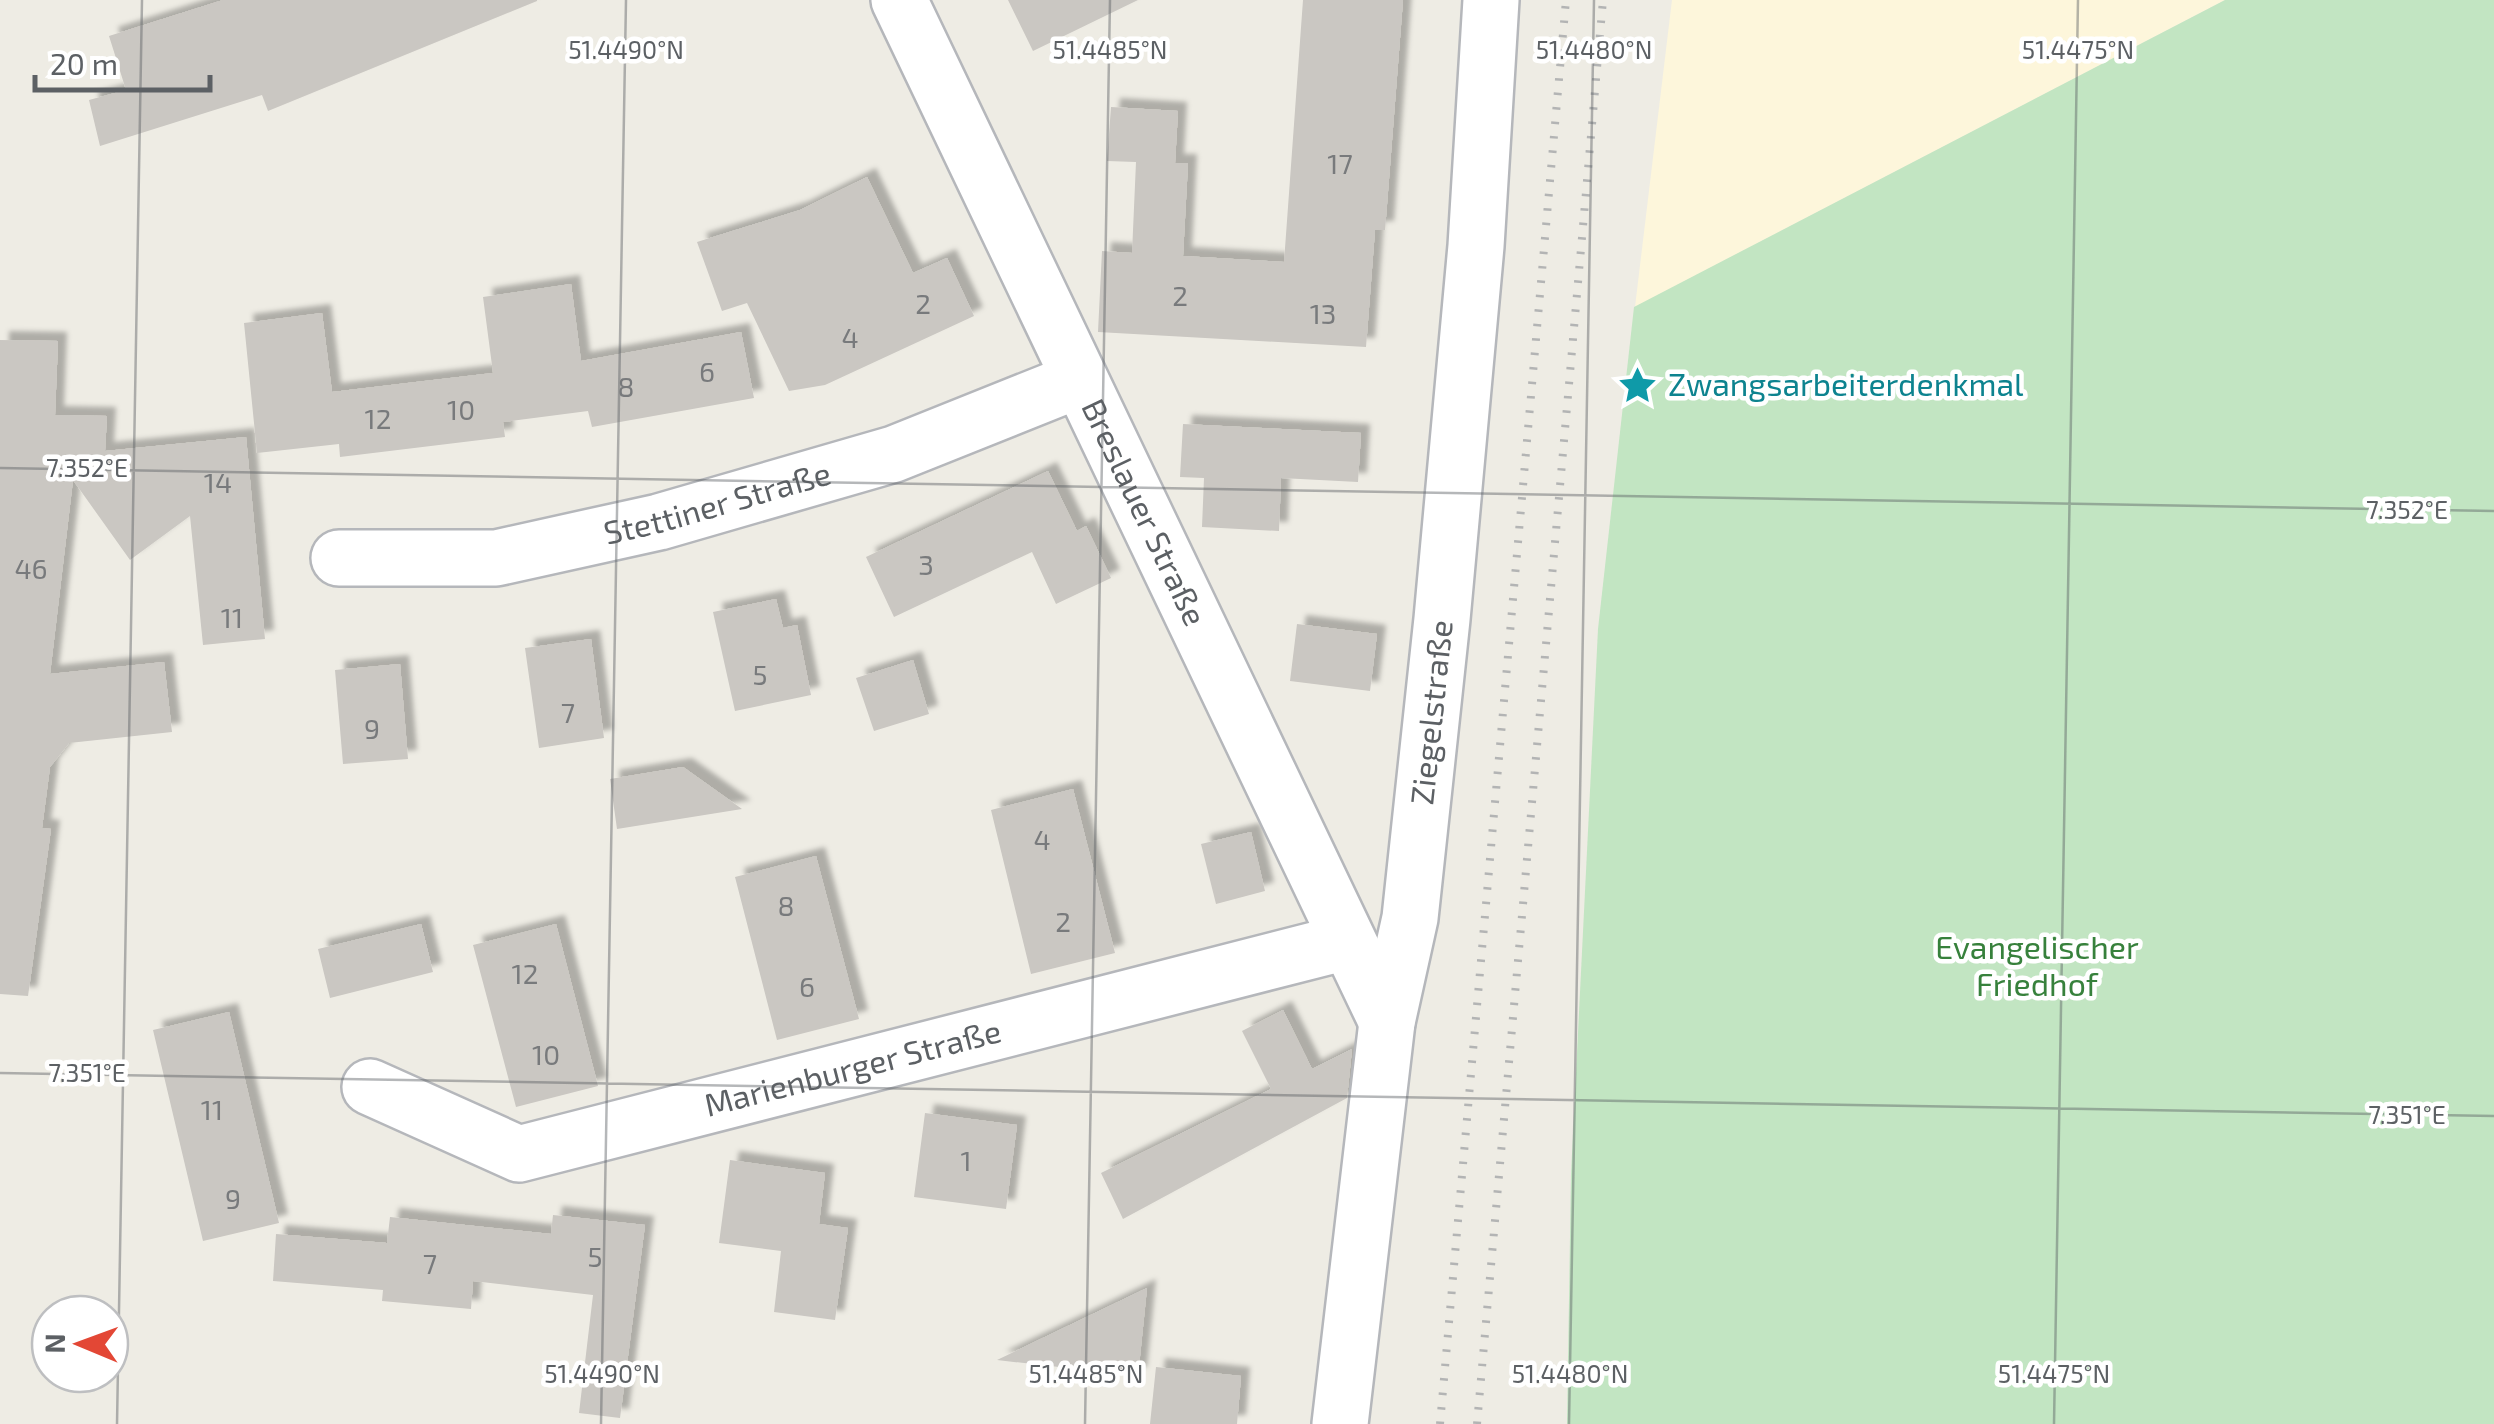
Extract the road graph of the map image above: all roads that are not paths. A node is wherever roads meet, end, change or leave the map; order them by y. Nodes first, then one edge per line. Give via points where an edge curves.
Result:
1 (899, 0) edge
2 (1492, 0) edge
3 (1079, 380) junction
4 (340, 558) dead end
5 (1346, 942) junction
6 (1387, 1022) junction
7 (370, 1087) dead end
8 (1340, 1424) edge

1 - 3 street, Breslauer Straße
2 - 6 street, Ziegelstraße via 1442,619 1410,918
3 - 4 street, Stettiner Straße via 894,454 658,522 496,558
3 - 5 street, Breslauer Straße
5 - 6 street, Breslauer Straße
5 - 7 street, Marienburger Straße via 519,1154
6 - 8 street, Ziegelstraße

